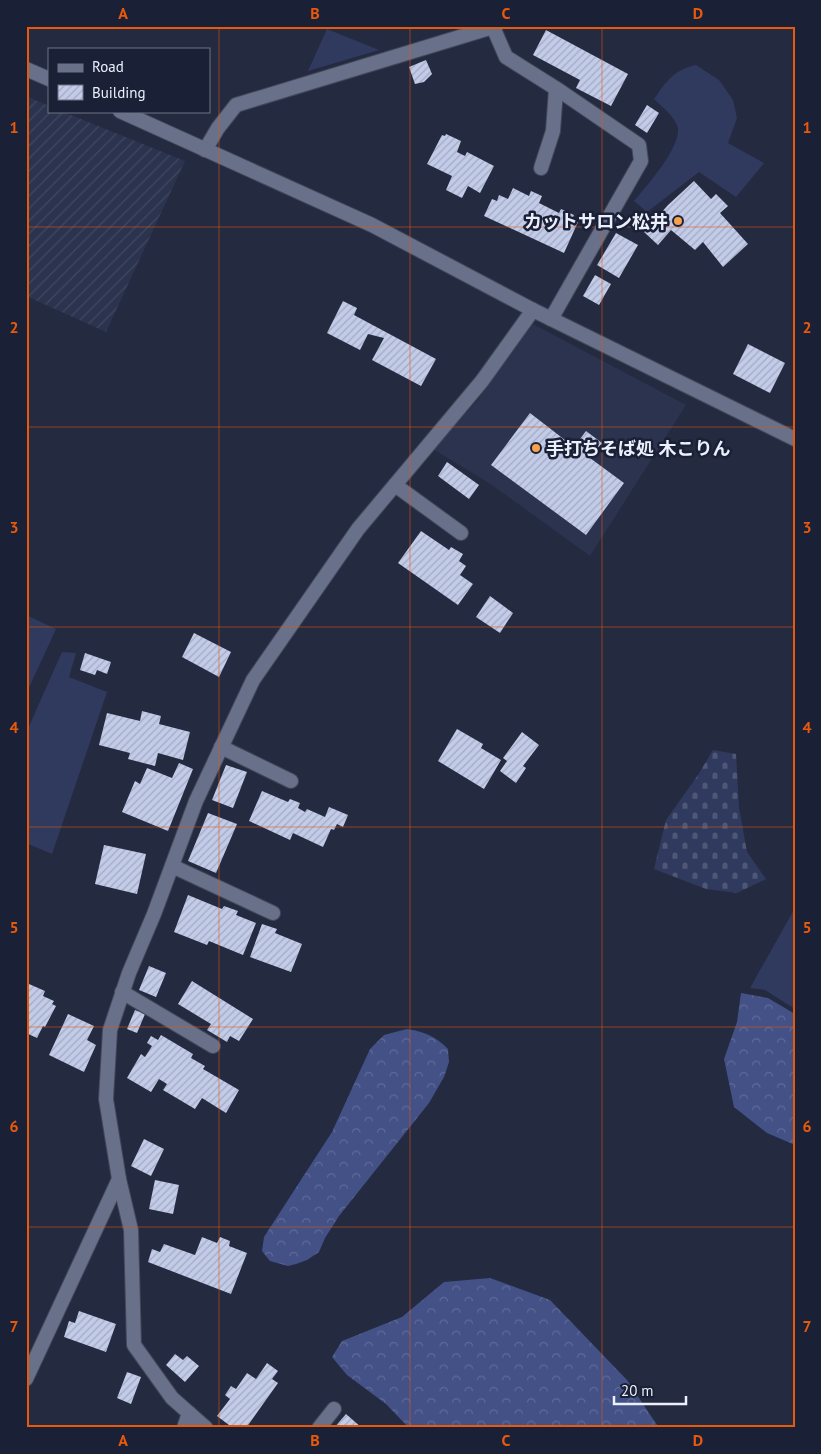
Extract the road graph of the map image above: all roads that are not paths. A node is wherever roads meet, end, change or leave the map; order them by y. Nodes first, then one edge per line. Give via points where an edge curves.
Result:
1 (494, 27) edge
2 (26, 68) edge
3 (48, 79) edge
4 (556, 89) junction
5 (122, 112) edge
6 (205, 150) junction
7 (541, 168) dead end
8 (533, 310) junction
9 (551, 319) junction
10 (795, 439) edge
11 (395, 485) junction
12 (461, 533) dead end
13 (221, 747) junction
14 (291, 781) dead end
15 (172, 866) junction
16 (273, 913) dead end
17 (122, 992) junction
18 (213, 1046) dead end
19 (119, 1179) junction
20 (26, 1379) edge
21 (334, 1409) dead end
22 (189, 1413) junction
23 (184, 1428) edge
24 (206, 1428) edge
25 (319, 1428) edge

1 - 4 street via 506,57
1 - 6 street via 236,105
2 - 3 street
4 - 7 street via 553,131
4 - 9 street via 639,146 641,161
5 - 6 street
6 - 8 street via 372,226
8 - 9 street
8 - 11 street via 482,382
9 - 10 street
11 - 12 street
11 - 13 street via 358,529 253,680
13 - 14 street
13 - 15 street via 196,801
15 - 16 street
15 - 17 street
17 - 18 street
17 - 19 street via 110,1030 106,1099
19 - 20 street
19 - 22 street via 131,1230 134,1345 172,1398
21 - 25 street
22 - 23 street
22 - 24 street

